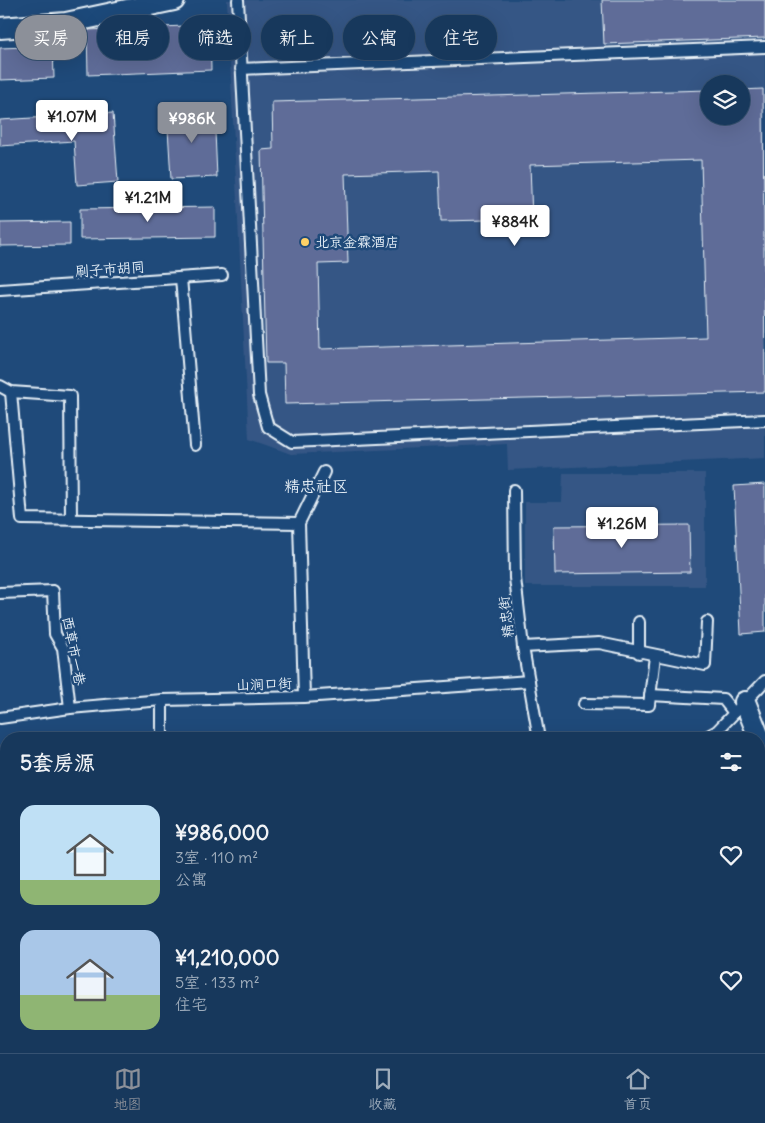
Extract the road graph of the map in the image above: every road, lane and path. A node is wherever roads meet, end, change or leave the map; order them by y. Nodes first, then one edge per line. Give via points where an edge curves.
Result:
1 (174, 0) edge
2 (238, 0) edge
3 (0, 28) edge
4 (765, 47) edge
5 (241, 69) junction
6 (222, 275) dead end
7 (181, 278) junction
8 (0, 290) edge
9 (0, 386) edge
10 (12, 392) junction
11 (765, 420) edge
12 (195, 445) dead end
13 (324, 472) dead end
14 (514, 490) dead end
15 (71, 518) junction
16 (299, 522) junction
17 (0, 593) edge
18 (639, 622) dead end
19 (707, 622) dead end
20 (523, 647) junction
21 (639, 653) junction
22 (655, 656) junction
23 (529, 681) junction
24 (765, 681) edge
25 (650, 695) junction
26 (304, 697) junction
27 (162, 700) junction
28 (584, 704) dead end
29 (70, 708) junction
30 (739, 708) junction
31 (0, 718) edge
32 (162, 732) edge
33 (537, 732) edge
34 (715, 732) edge
35 (753, 732) edge

1 - 3 street via 66,23
2 - 5 lane
4 - 5 lane
5 - 11 lane via 259,395 268,427 292,442
6 - 7 lane, 刷子市胡同
7 - 8 lane, 刷子市胡同
7 - 12 lane
9 - 10 lane
10 - 15 lane via 22,519
10 - 15 lane via 70,396
13 - 16 lane
14 - 20 lane, 精忠街 via 515,578
15 - 16 lane
16 - 26 lane
17 - 29 lane, 西草市一巷 via 53,592 55,634 63,648
18 - 21 lane
19 - 22 lane via 705,665
20 - 21 lane via 599,643
20 - 23 lane, 精忠街
21 - 22 lane
22 - 25 lane
23 - 26 lane, 山涧口街
23 - 33 lane, 精忠街
24 - 30 lane
25 - 28 lane via 648,705
25 - 30 lane via 723,699
26 - 27 lane, 山涧口街
27 - 29 lane, 山涧口街
27 - 32 lane
29 - 31 lane, 山涧口街
30 - 34 lane
30 - 35 street

